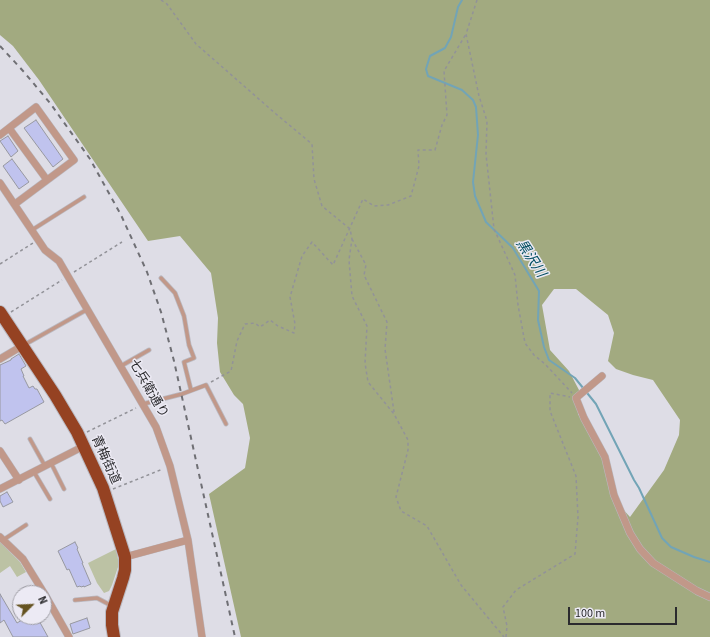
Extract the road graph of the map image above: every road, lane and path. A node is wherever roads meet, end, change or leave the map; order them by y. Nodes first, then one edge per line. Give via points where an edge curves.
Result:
1 (161, 0) edge
2 (477, 0) edge
3 (466, 34) junction
4 (9, 128) junction
5 (0, 134) edge
6 (47, 180) junction
7 (1, 186) edge
8 (84, 198) dead end
9 (15, 204) junction
10 (350, 229) junction
11 (32, 230) junction
12 (352, 239) junction
13 (38, 240) junction
14 (0, 264) edge
15 (161, 278) dead end
16 (88, 309) junction
17 (0, 312) edge
18 (22, 346) junction
19 (149, 350) dead end
20 (0, 359) edge
21 (121, 366) junction
22 (602, 376) dead end
23 (206, 385) junction
24 (191, 390) junction
25 (576, 398) junction
26 (143, 404) junction
27 (394, 414) junction
28 (226, 424) dead end
29 (30, 439) dead end
30 (81, 441) junction
31 (0, 451) edge
32 (48, 465) junction
33 (170, 466) junction
34 (34, 472) junction
35 (19, 480) junction
36 (0, 489) edge
37 (64, 489) dead end
38 (104, 492) junction
39 (50, 500) dead end
40 (26, 525) dead end
41 (2, 538) edge
42 (188, 540) junction
43 (124, 557) junction
44 (39, 585) edge
45 (710, 597) edge
46 (76, 600) dead end
47 (113, 606) junction
48 (52, 607) edge
49 (69, 637) edge
50 (114, 637) edge
51 (202, 637) edge
52 (505, 637) edge

1 - 10 path via 167,4 196,44 312,144 314,179 322,206
2 - 3 path
3 - 10 path via 444,71 447,115 434,150 418,150 419,166 411,196 388,205 374,206 363,199
3 - 25 path via 487,121 486,154 494,228 515,275 525,343
4 - 5 street
4 - 6 street
4 - 6 street via 36,107 74,160
6 - 9 street
7 - 9 street, 七兵衛通り
8 - 11 lane
9 - 11 street, 七兵衛通り
10 - 12 path
10 - 23 path via 333,265 312,242 302,256 290,297 294,333 270,320 260,327 255,323 245,324 237,341 231,371
11 - 13 street, 七兵衛通り
12 - 27 path via 366,265 364,275 387,322 385,349
12 - 27 path via 349,260 352,296 367,326 365,363 368,382
13 - 14 path
13 - 16 street, 七兵衛通り via 45,250 59,261
15 - 24 lane via 175,293 184,316 194,358 184,362
16 - 18 lane
16 - 21 street, 七兵衛通り
17 - 18 highway, 青梅街道
18 - 20 street
18 - 30 highway, 青梅街道 via 55,395
19 - 21 lane
21 - 26 street, 七兵衛通り
22 - 25 street
23 - 24 lane
23 - 28 lane
24 - 26 lane
25 - 45 street via 605,457 614,495 630,533 640,549 654,563 697,592
25 - 52 path via 550,393 550,411 576,476 578,518 575,554 516,590 503,608 507,626
26 - 30 path
26 - 33 street, 七兵衛通り via 156,427
27 - 52 path via 408,440 408,450 396,497 401,511 427,526 461,585
29 - 32 lane
30 - 32 street
30 - 38 highway, 青梅街道
31 - 35 street
32 - 34 street
32 - 37 lane
33 - 38 path
33 - 42 street, 七兵衛通り
34 - 35 street
34 - 39 lane
35 - 36 street
38 - 43 highway, 青梅街道
40 - 41 lane
41 - 44 street via 23,559
42 - 43 street
42 - 51 street, 七兵衛通り
43 - 47 highway, 青梅街道 via 125,570
46 - 47 lane via 97,598
47 - 50 highway, 青梅街道 via 111,617
48 - 49 street

